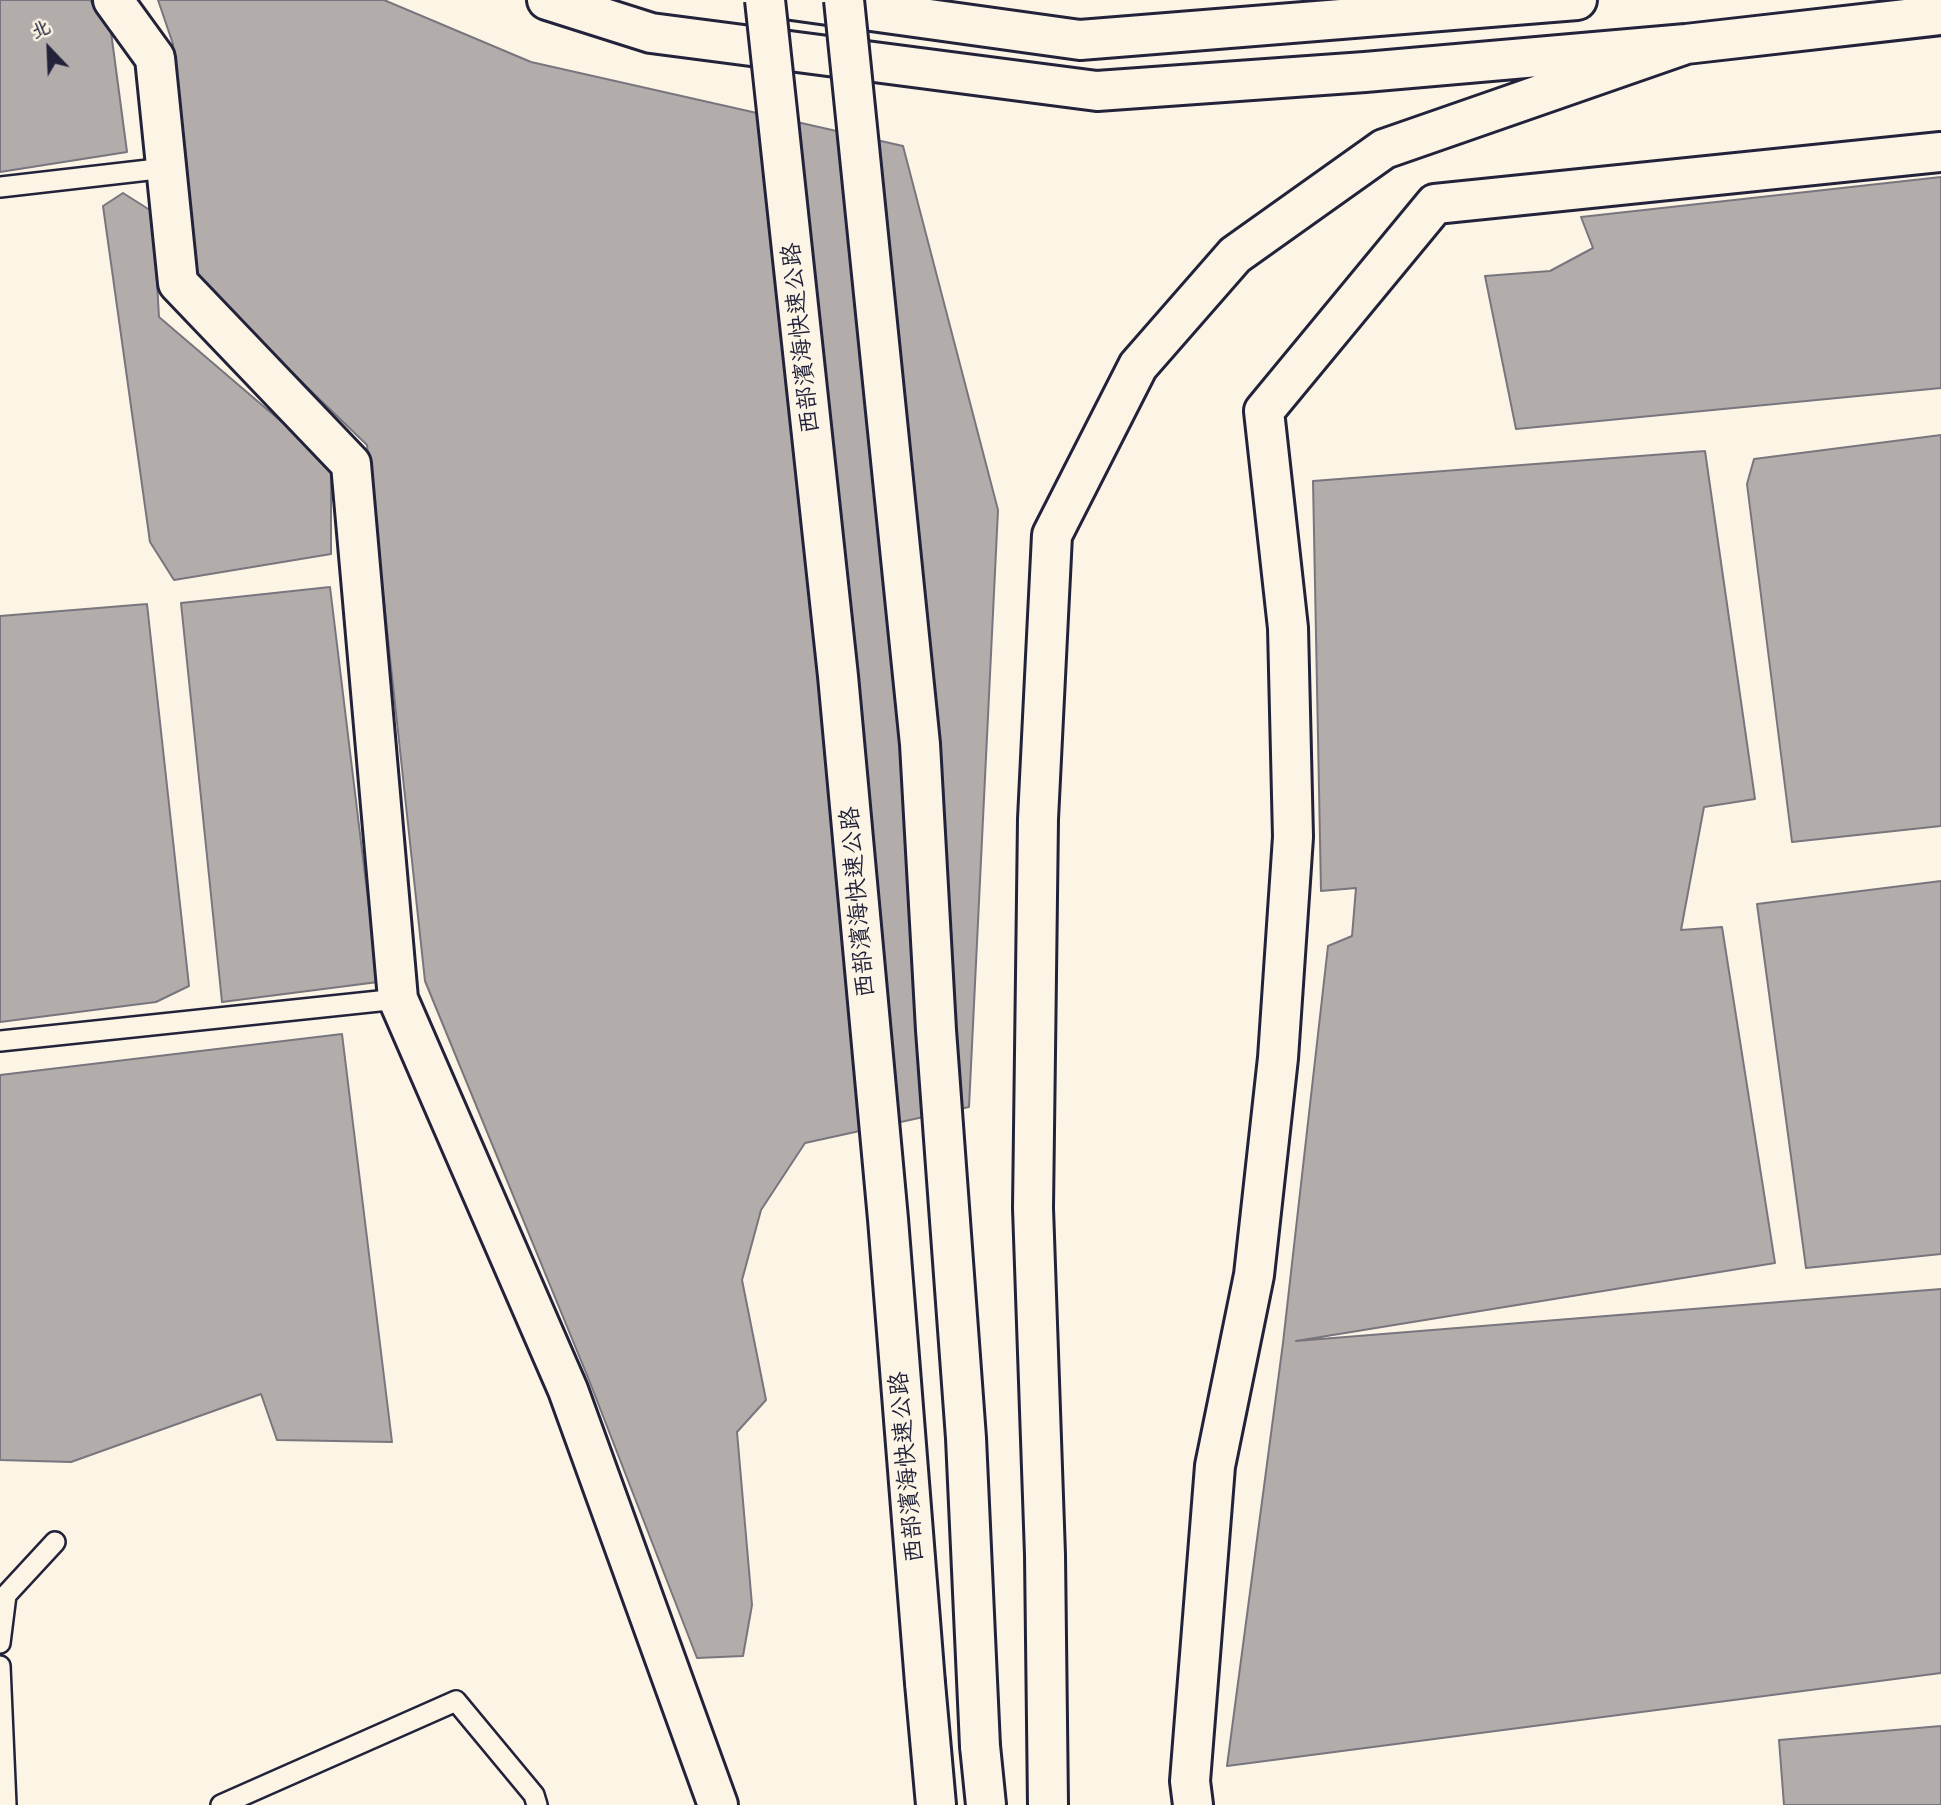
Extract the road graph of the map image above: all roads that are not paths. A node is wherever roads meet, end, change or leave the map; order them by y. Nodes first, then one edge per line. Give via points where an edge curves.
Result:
1 (113, 0) edge
2 (547, 0) edge
3 (765, 0) edge
4 (792, 0) edge
5 (844, 0) edge
6 (1577, 0) edge
7 (1941, 15) edge
8 (1686, 44) junction
9 (1941, 152) edge
10 (166, 168) junction
11 (0, 187) edge
12 (398, 999) junction
13 (0, 1041) edge
14 (55, 1542) dead end
15 (0, 1643) edge
16 (0, 1666) edge
17 (6, 1805) edge
18 (221, 1805) edge
19 (537, 1805) edge
20 (718, 1805) edge
21 (936, 1805) edge
22 (986, 1805) edge
23 (1048, 1805) edge
24 (1193, 1805) edge

1 - 10 main road via 155,58
2 - 8 main road via 651,33 1097,91
3 - 21 main road, 西部濱海快速公路, bridge via 838,677
4 - 6 main road via 1080,40
5 - 22 main road, bridge via 920,744
7 - 8 main road
8 - 23 main road via 1384,149 1234,255 1138,366 1052,536 1038,819 1033,1208
9 - 24 main road via 1435,204 1264,411 1288,628 1293,837 1279,1058 1254,1275 1215,1466 1190,1781
10 - 11 lane
10 - 12 main road via 178,283 351,464
12 - 13 lane
12 - 20 main road via 568,1390
14 - 15 lane via 6,1595
16 - 17 lane
18 - 19 lane via 456,1702 534,1795

